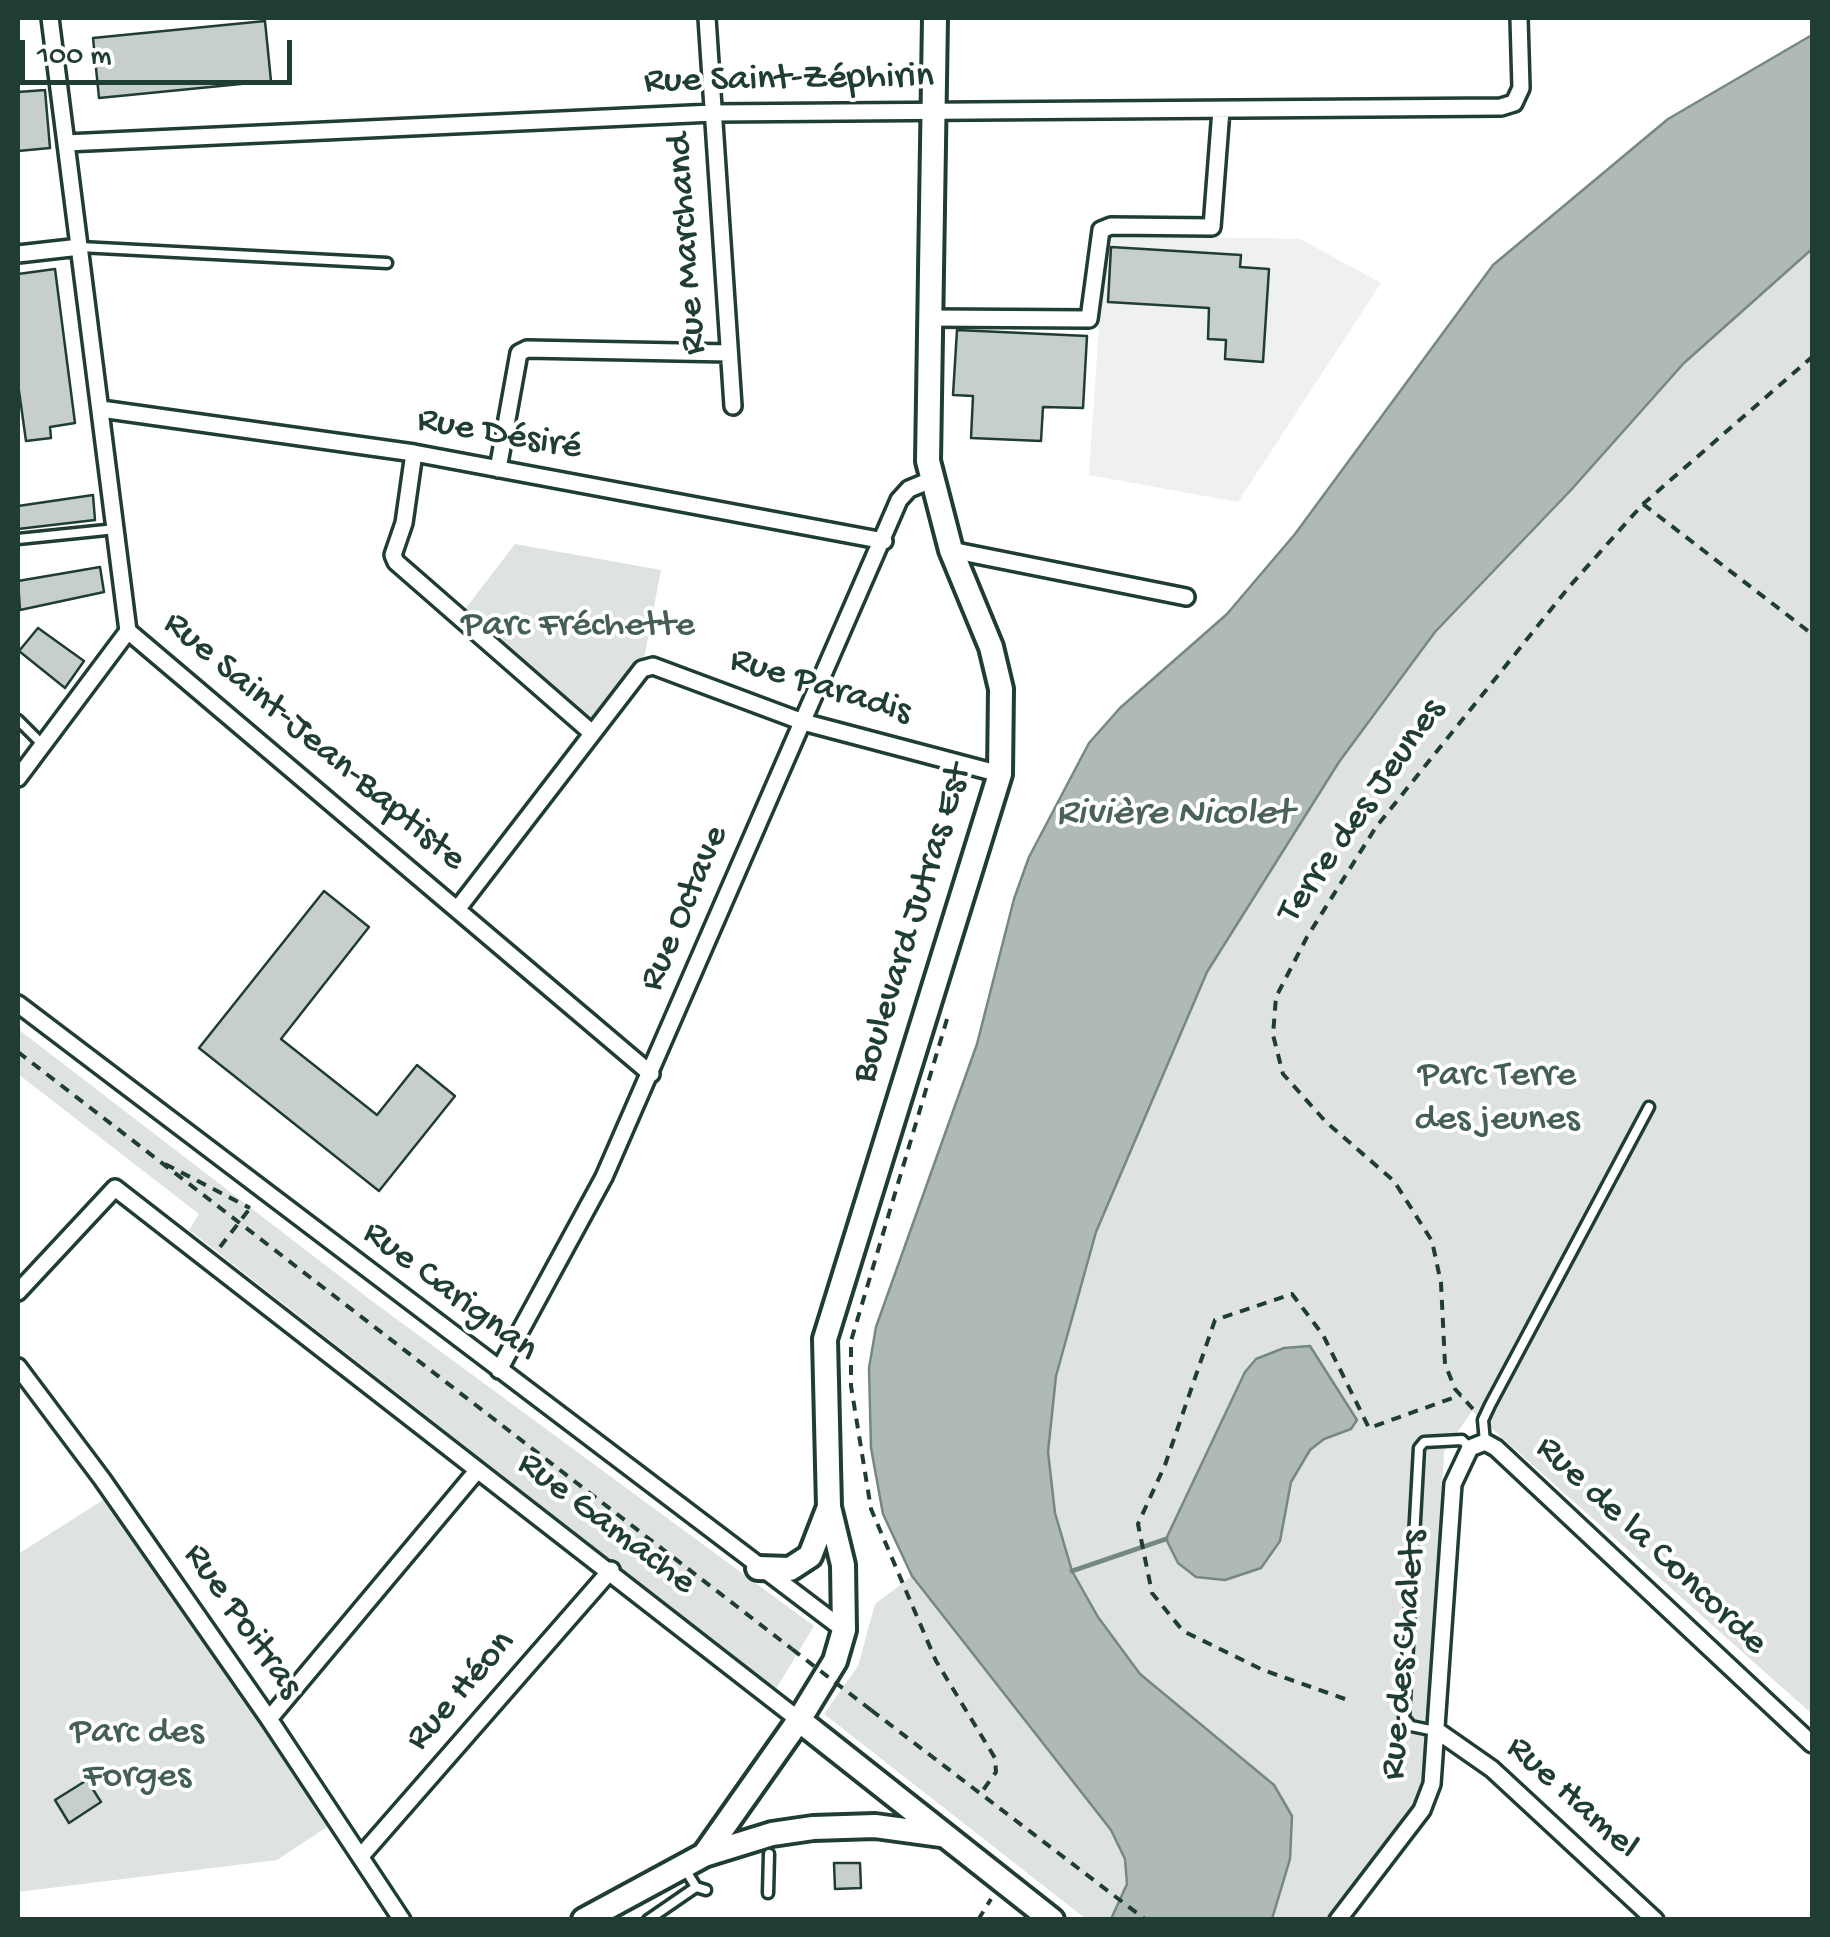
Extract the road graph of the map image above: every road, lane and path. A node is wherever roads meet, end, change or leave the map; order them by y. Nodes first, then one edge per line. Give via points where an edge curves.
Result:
1 (50, 18) edge
2 (707, 18) edge
3 (935, 18) edge
4 (1520, 18) edge
5 (933, 110) junction
6 (1221, 110) junction
7 (714, 113) junction
8 (66, 143) junction
9 (80, 246) junction
10 (18, 254) edge
11 (388, 263) dead end
12 (928, 318) junction
13 (729, 353) junction
14 (1812, 358) edge
15 (732, 406) dead end
16 (100, 409) junction
17 (414, 453) junction
18 (498, 469) junction
19 (931, 480) junction
20 (1642, 504) junction
21 (116, 529) junction
22 (18, 538) edge
23 (884, 541) junction
24 (951, 550) junction
25 (1186, 598) dead end
26 (128, 631) junction
27 (1812, 634) edge
28 (18, 720) edge
29 (802, 722) junction
30 (592, 733) junction
31 (42, 744) junction
32 (1000, 774) junction
33 (18, 778) edge
34 (460, 907) junction
35 (18, 1004) edge
36 (950, 1008) dead end
37 (18, 1052) edge
38 (651, 1074) junction
39 (1649, 1107) dead end
40 (156, 1159) junction
41 (262, 1192) junction
42 (250, 1208) junction
43 (237, 1223) junction
44 (209, 1264) junction
45 (18, 1292) edge
46 (18, 1367) edge
47 (498, 1370) junction
48 (1461, 1395) junction
49 (1483, 1420) junction
50 (1477, 1445) junction
51 (476, 1472) junction
52 (829, 1507) junction
53 (758, 1568) junction
54 (611, 1570) junction
55 (844, 1630) junction
56 (1344, 1700) dead end
57 (269, 1718) junction
58 (799, 1720) junction
59 (1439, 1732) junction
60 (1812, 1744) edge
61 (980, 1794) junction
62 (943, 1835) junction
63 (768, 1854) dead end
64 (361, 1856) junction
65 (694, 1860) junction
66 (696, 1886) junction
67 (706, 1890) dead end
68 (768, 1893) dead end
69 (994, 1896) dead end
70 (402, 1920) edge
71 (584, 1920) edge
72 (648, 1920) edge
73 (978, 1920) edge
74 (1052, 1920) edge
75 (1146, 1920) edge
76 (1338, 1920) edge
77 (1656, 1920) edge

1 - 8 street, Rue Saint-Jean-Baptiste
2 - 7 street, Rue Marchand
3 - 5 main road, Boulevard Jutras Est
4 - 6 street, Rue Saint-Zéphirin via 1521,88 1514,103
5 - 6 street, Rue Saint-Zéphirin
5 - 7 street, Rue Saint-Zéphirin
5 - 12 main road, Boulevard Jutras Est
6 - 12 street via 1216,215 1208,230 1100,230 1092,314 1083,322
7 - 8 street, Rue Saint-Zéphirin
7 - 13 street, Rue Marchand
8 - 9 street, Rue Saint-Jean-Baptiste
9 - 10 street
9 - 11 lane
9 - 16 street, Rue Saint-Jean-Baptiste
12 - 19 main road, Boulevard Jutras Est
13 - 15 street, Rue Marchand
13 - 18 street via 519,353
14 - 20 path, Terre des Jeunes
16 - 17 street, Rue Désiré
16 - 21 street, Rue Saint-Jean-Baptiste
17 - 18 street, Rue Désiré
17 - 30 street via 396,562
18 - 23 street, Rue Désiré
19 - 23 street, Rue Octave via 899,500
19 - 24 main road, Boulevard Jutras Est
20 - 27 path
20 - 48 path, Terre des Jeunes via 1485,687 1376,828 1276,997 1273,1035 1282,1074 1394,1182 1432,1241 1446,1364
21 - 22 lane
21 - 26 street, Rue Saint-Jean-Baptiste
23 - 29 street, Rue Octave
24 - 25 street
24 - 32 main road, Boulevard Jutras Est via 992,648 1000,689
26 - 31 street
26 - 34 street, Rue Saint-Jean-Baptiste
28 - 31 lane
29 - 30 street, Rue Paradis via 653,666 642,669
29 - 32 street, Rue Paradis
29 - 38 street, Rue Octave
30 - 34 street
31 - 33 street
32 - 52 main road, Boulevard Jutras Est via 834,1300 823,1373
34 - 38 street, Rue Saint-Jean-Baptiste
35 - 41 street, Rue Carignan
36 - 61 path via 851,1341 851,1386 871,1508 936,1662 995,1758 996,1772
37 - 40 path
38 - 47 street, Rue Octave via 568,1248
39 - 49 lane
40 - 42 path
40 - 43 path
41 - 42 path
41 - 47 street, Rue Carignan
42 - 43 path
43 - 44 path
43 - 61 path, bridge
44 - 45 street, Rue Gamache via 115,1188
44 - 51 street, Rue Gamache
46 - 57 street, Rue Poitras
47 - 53 street, Rue Carignan
48 - 49 path, Terre des Jeunes
48 - 56 path via 1369,1428 1322,1335 1292,1294 1215,1320 1138,1524 1152,1593 1184,1631
49 - 50 lane
50 - 59 street, Rue des Chalets via 1453,1484
50 - 59 lane via 1462,1440 1419,1448 1404,1718 1410,1726
50 - 60 street, Rue de la Concorde
51 - 54 street, Rue Gamache
51 - 57 street
52 - 53 main road via 810,1556 790,1569
52 - 55 main road, Boulevard Jutras Est via 842,1564
53 - 55 street, Rue Carignan
54 - 58 street, Rue Gamache
54 - 64 street, Rue Héon
55 - 58 main road, Boulevard Jutras Est via 835,1660
57 - 64 street, Rue Poitras
58 - 62 main road, Rue Gamache
58 - 65 main road, Boulevard Jutras Est
59 - 76 street, Rue des Chalets via 1422,1810
59 - 77 street, Rue Hamel via 1492,1769
61 - 75 path
62 - 65 main road via 875,1826 813,1828
62 - 74 main road, Rue Gamache
63 - 68 lane
64 - 70 street, Rue Poitras
65 - 66 lane
65 - 71 main road
66 - 67 lane
66 - 72 lane
69 - 73 path

